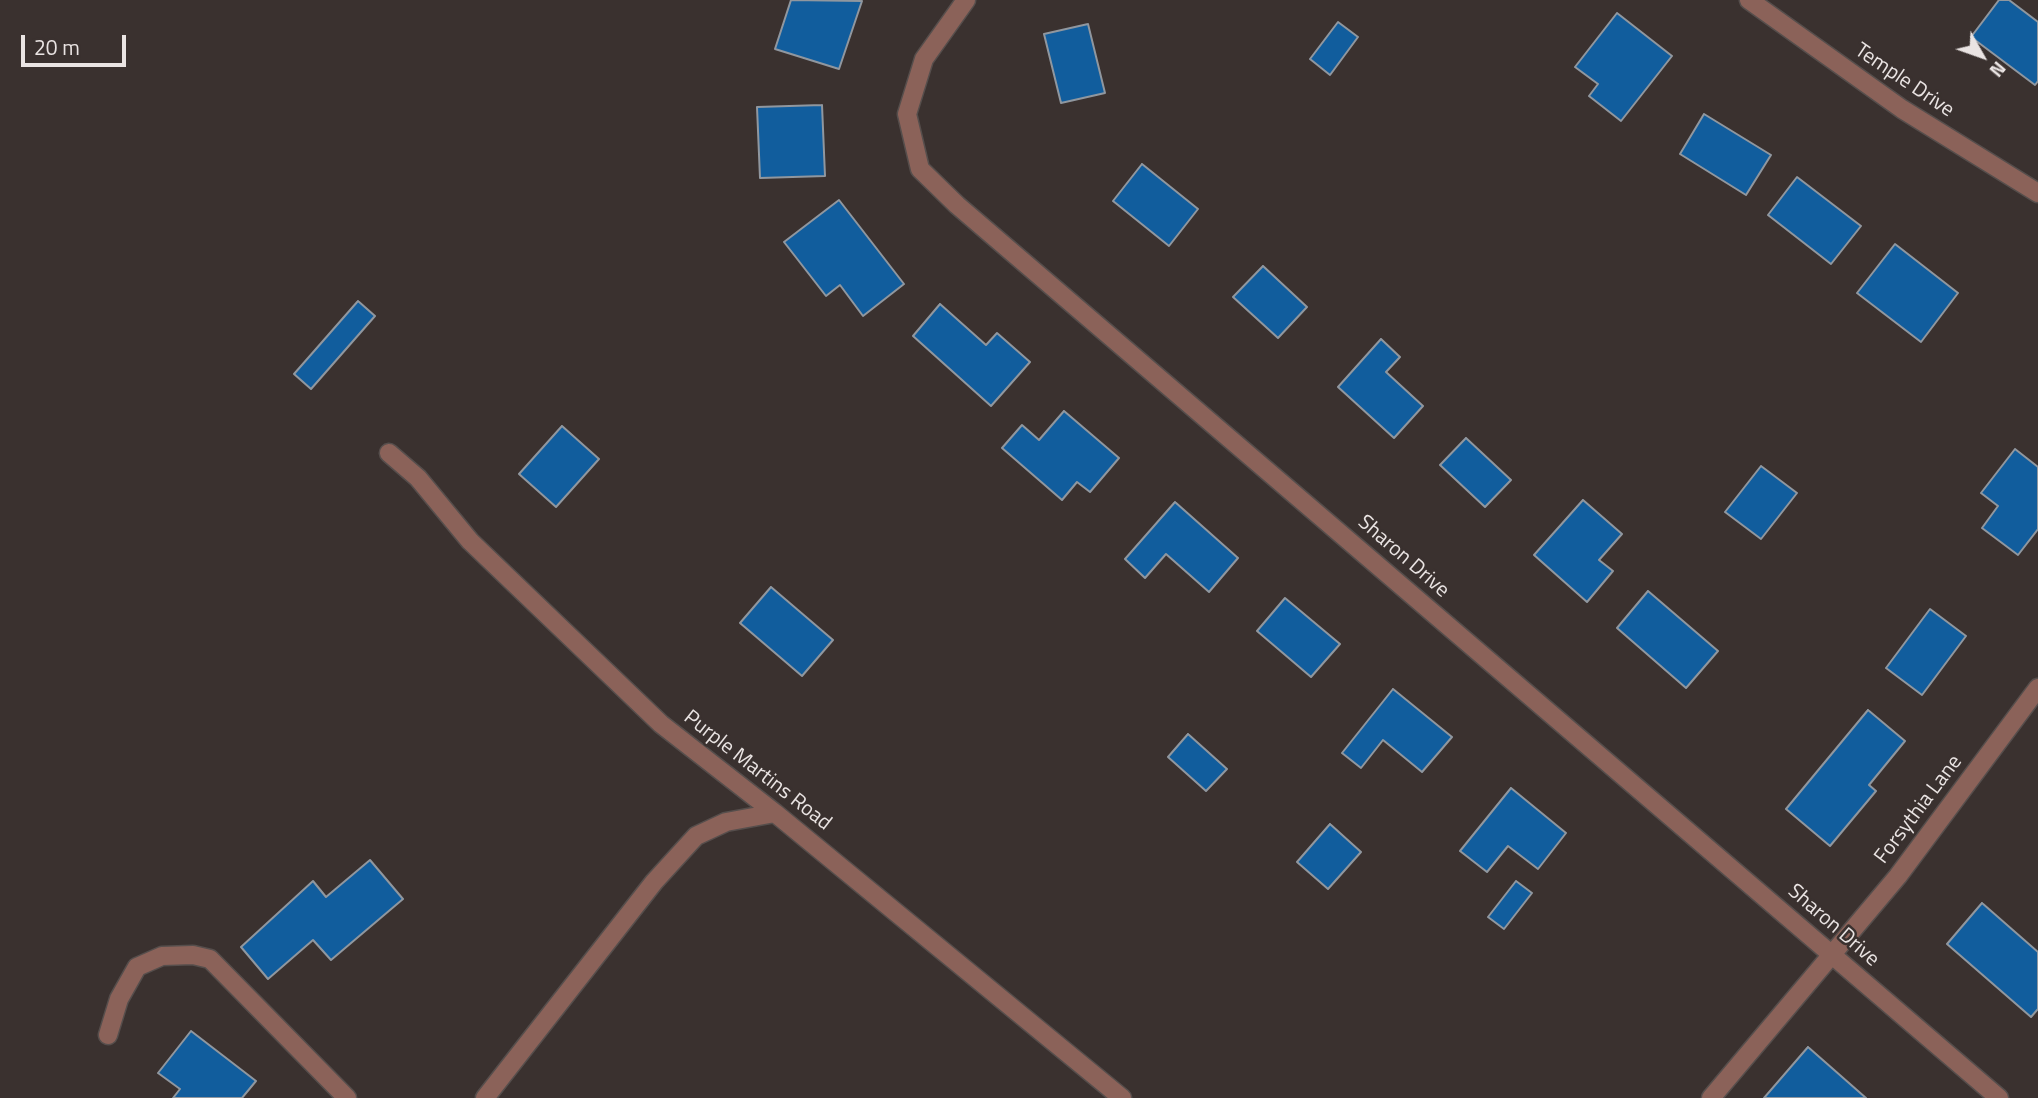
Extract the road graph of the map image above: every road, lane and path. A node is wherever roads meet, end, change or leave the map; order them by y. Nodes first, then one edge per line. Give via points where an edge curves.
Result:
1 (966, 0) edge
2 (1749, 0) edge
3 (1771, 7) edge
4 (2038, 193) edge
5 (389, 453) dead end
6 (2038, 688) edge
7 (775, 813) junction
8 (1833, 955) junction
9 (108, 1035) dead end
10 (347, 1098) edge
11 (485, 1098) edge
12 (1122, 1098) edge
13 (1711, 1098) edge
14 (1999, 1098) edge

1 - 8 street, Sharon Drive via 924,59 907,114 920,169
2 - 3 street, Temple Drive
3 - 4 street, Temple Drive via 1902,109
5 - 7 street, Purple Martins Road via 418,478 470,541 661,724
6 - 8 street, Forsythia Lane
7 - 11 street via 726,822 696,836 654,882
7 - 12 street, Purple Martins Road
8 - 13 street
8 - 14 street, Sharon Drive
9 - 10 street via 119,999 137,967 162,956 210,958

